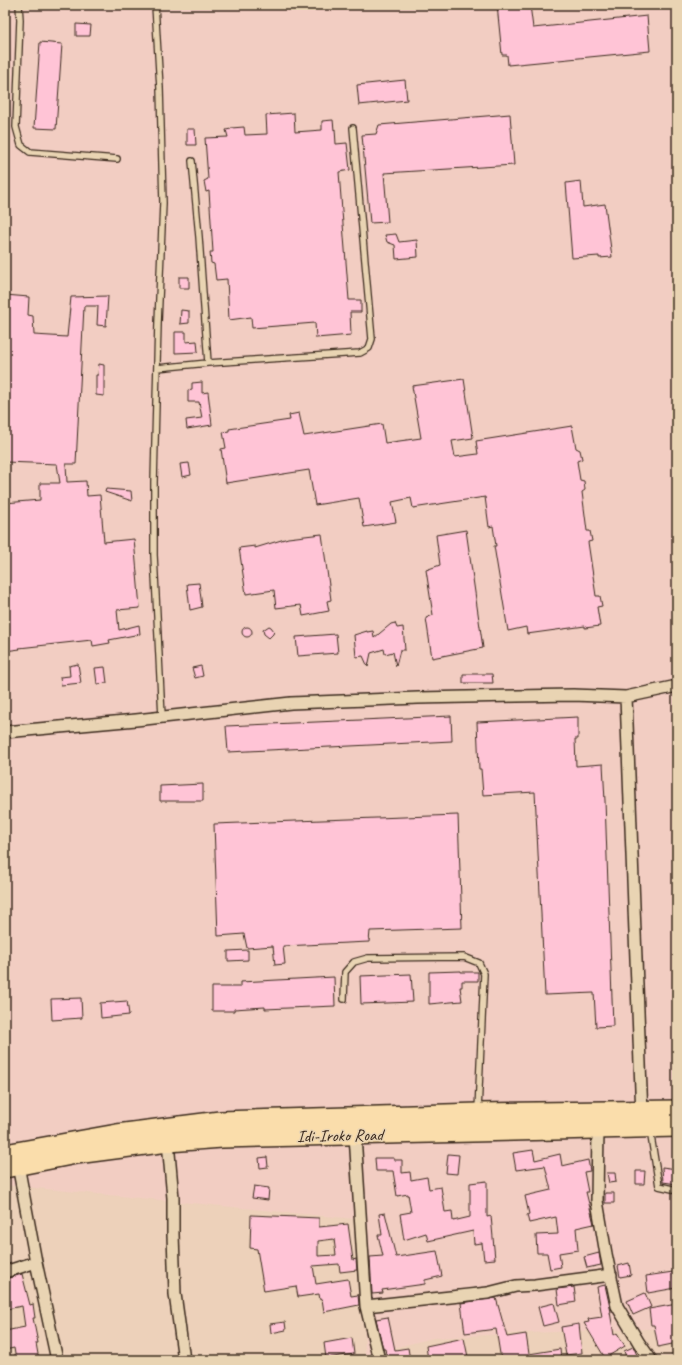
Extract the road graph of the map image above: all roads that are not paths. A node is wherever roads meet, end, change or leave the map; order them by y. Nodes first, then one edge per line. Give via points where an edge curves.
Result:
1 (19, 5) edge
2 (155, 5) edge
3 (353, 128) dead end
4 (117, 159) dead end
5 (192, 161) dead end
6 (208, 363) junction
7 (157, 368) junction
8 (677, 686) edge
9 (626, 697) junction
10 (162, 717) junction
11 (5, 732) edge
12 (344, 999) dead end
13 (677, 1110) edge
14 (478, 1113) junction
15 (644, 1122) junction
16 (677, 1127) edge
17 (598, 1128) junction
18 (355, 1135) junction
19 (168, 1142) junction
20 (9, 1162) edge
21 (677, 1190) edge
22 (36, 1262) junction
23 (5, 1272) edge
24 (611, 1274) junction
25 (366, 1306) junction
26 (57, 1360) edge
27 (184, 1360) edge
28 (379, 1360) edge
29 (651, 1360) edge

1 - 4 lane via 16,128 21,145 30,152
2 - 7 lane via 163,203
3 - 6 lane via 372,339 370,348 360,353
5 - 6 lane
6 - 7 lane
7 - 10 lane via 154,555
8 - 9 street
9 - 10 street via 573,695 340,700
9 - 15 street
10 - 11 street
12 - 14 lane via 345,972 354,962 368,958 464,957 480,963 484,974
13 - 15 highway
14 - 15 highway
14 - 20 highway via 220,1121 117,1134
15 - 16 highway, Idi-Iroko Road
15 - 17 highway, Idi-Iroko Road
15 - 21 lane via 658,1186
17 - 18 highway, Idi-Iroko Road
17 - 24 street via 597,1201
18 - 19 highway, Idi-Iroko Road
18 - 25 street
19 - 20 highway, Idi-Iroko Road
19 - 27 street via 173,1198 175,1294
20 - 22 street
22 - 23 street
22 - 26 street
24 - 25 street via 516,1286 488,1293
24 - 29 street via 618,1306 638,1344
25 - 28 street

